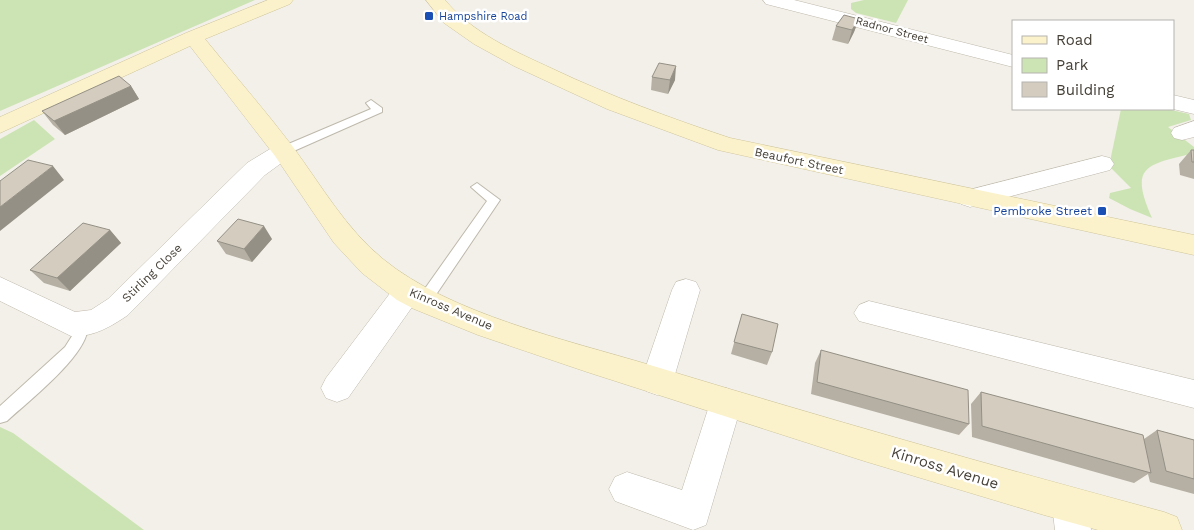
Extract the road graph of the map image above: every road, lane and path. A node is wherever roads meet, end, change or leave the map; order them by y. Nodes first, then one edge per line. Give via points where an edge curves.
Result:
1 (284, 0) edge
2 (435, 0) edge
3 (772, 0) edge
4 (832, 7) edge
5 (193, 37) junction
6 (1012, 61) edge
7 (1174, 102) edge
8 (371, 103) dead end
9 (1194, 107) edge
10 (0, 126) edge
11 (283, 152) junction
12 (1102, 164) dead end
13 (477, 187) dead end
14 (970, 198) junction
15 (1194, 245) edge
16 (0, 288) edge
17 (686, 290) dead end
18 (415, 296) junction
19 (868, 313) dead end
20 (81, 325) junction
21 (657, 381) junction
22 (337, 388) dead end
23 (1194, 394) edge
24 (726, 403) junction
25 (1, 416) dead end
26 (627, 489) dead end
27 (1072, 518) edge
28 (1164, 530) edge

1 - 5 street
2 - 14 street, Beaufort Street via 443,15 500,50 590,95 676,129 726,145
3 - 4 street, Radnor Street
4 - 6 street, Radnor Street
5 - 10 street
5 - 11 street, Kinross Avenue
7 - 9 street
8 - 11 lane via 378,110
11 - 18 street, Kinross Avenue via 343,236 372,266
11 - 20 street, Stirling Close via 256,169 118,307
12 - 14 street
13 - 18 lane via 494,200
14 - 15 street, Beaufort Street
16 - 20 street via 71,324
17 - 21 street
18 - 21 street, Kinross Avenue via 544,346
18 - 22 street
19 - 23 street
20 - 25 lane via 78,342 70,352
21 - 24 street, Kinross Avenue
24 - 26 street via 693,512
24 - 27 street, Kinross Avenue
27 - 28 street, Kinross Avenue

